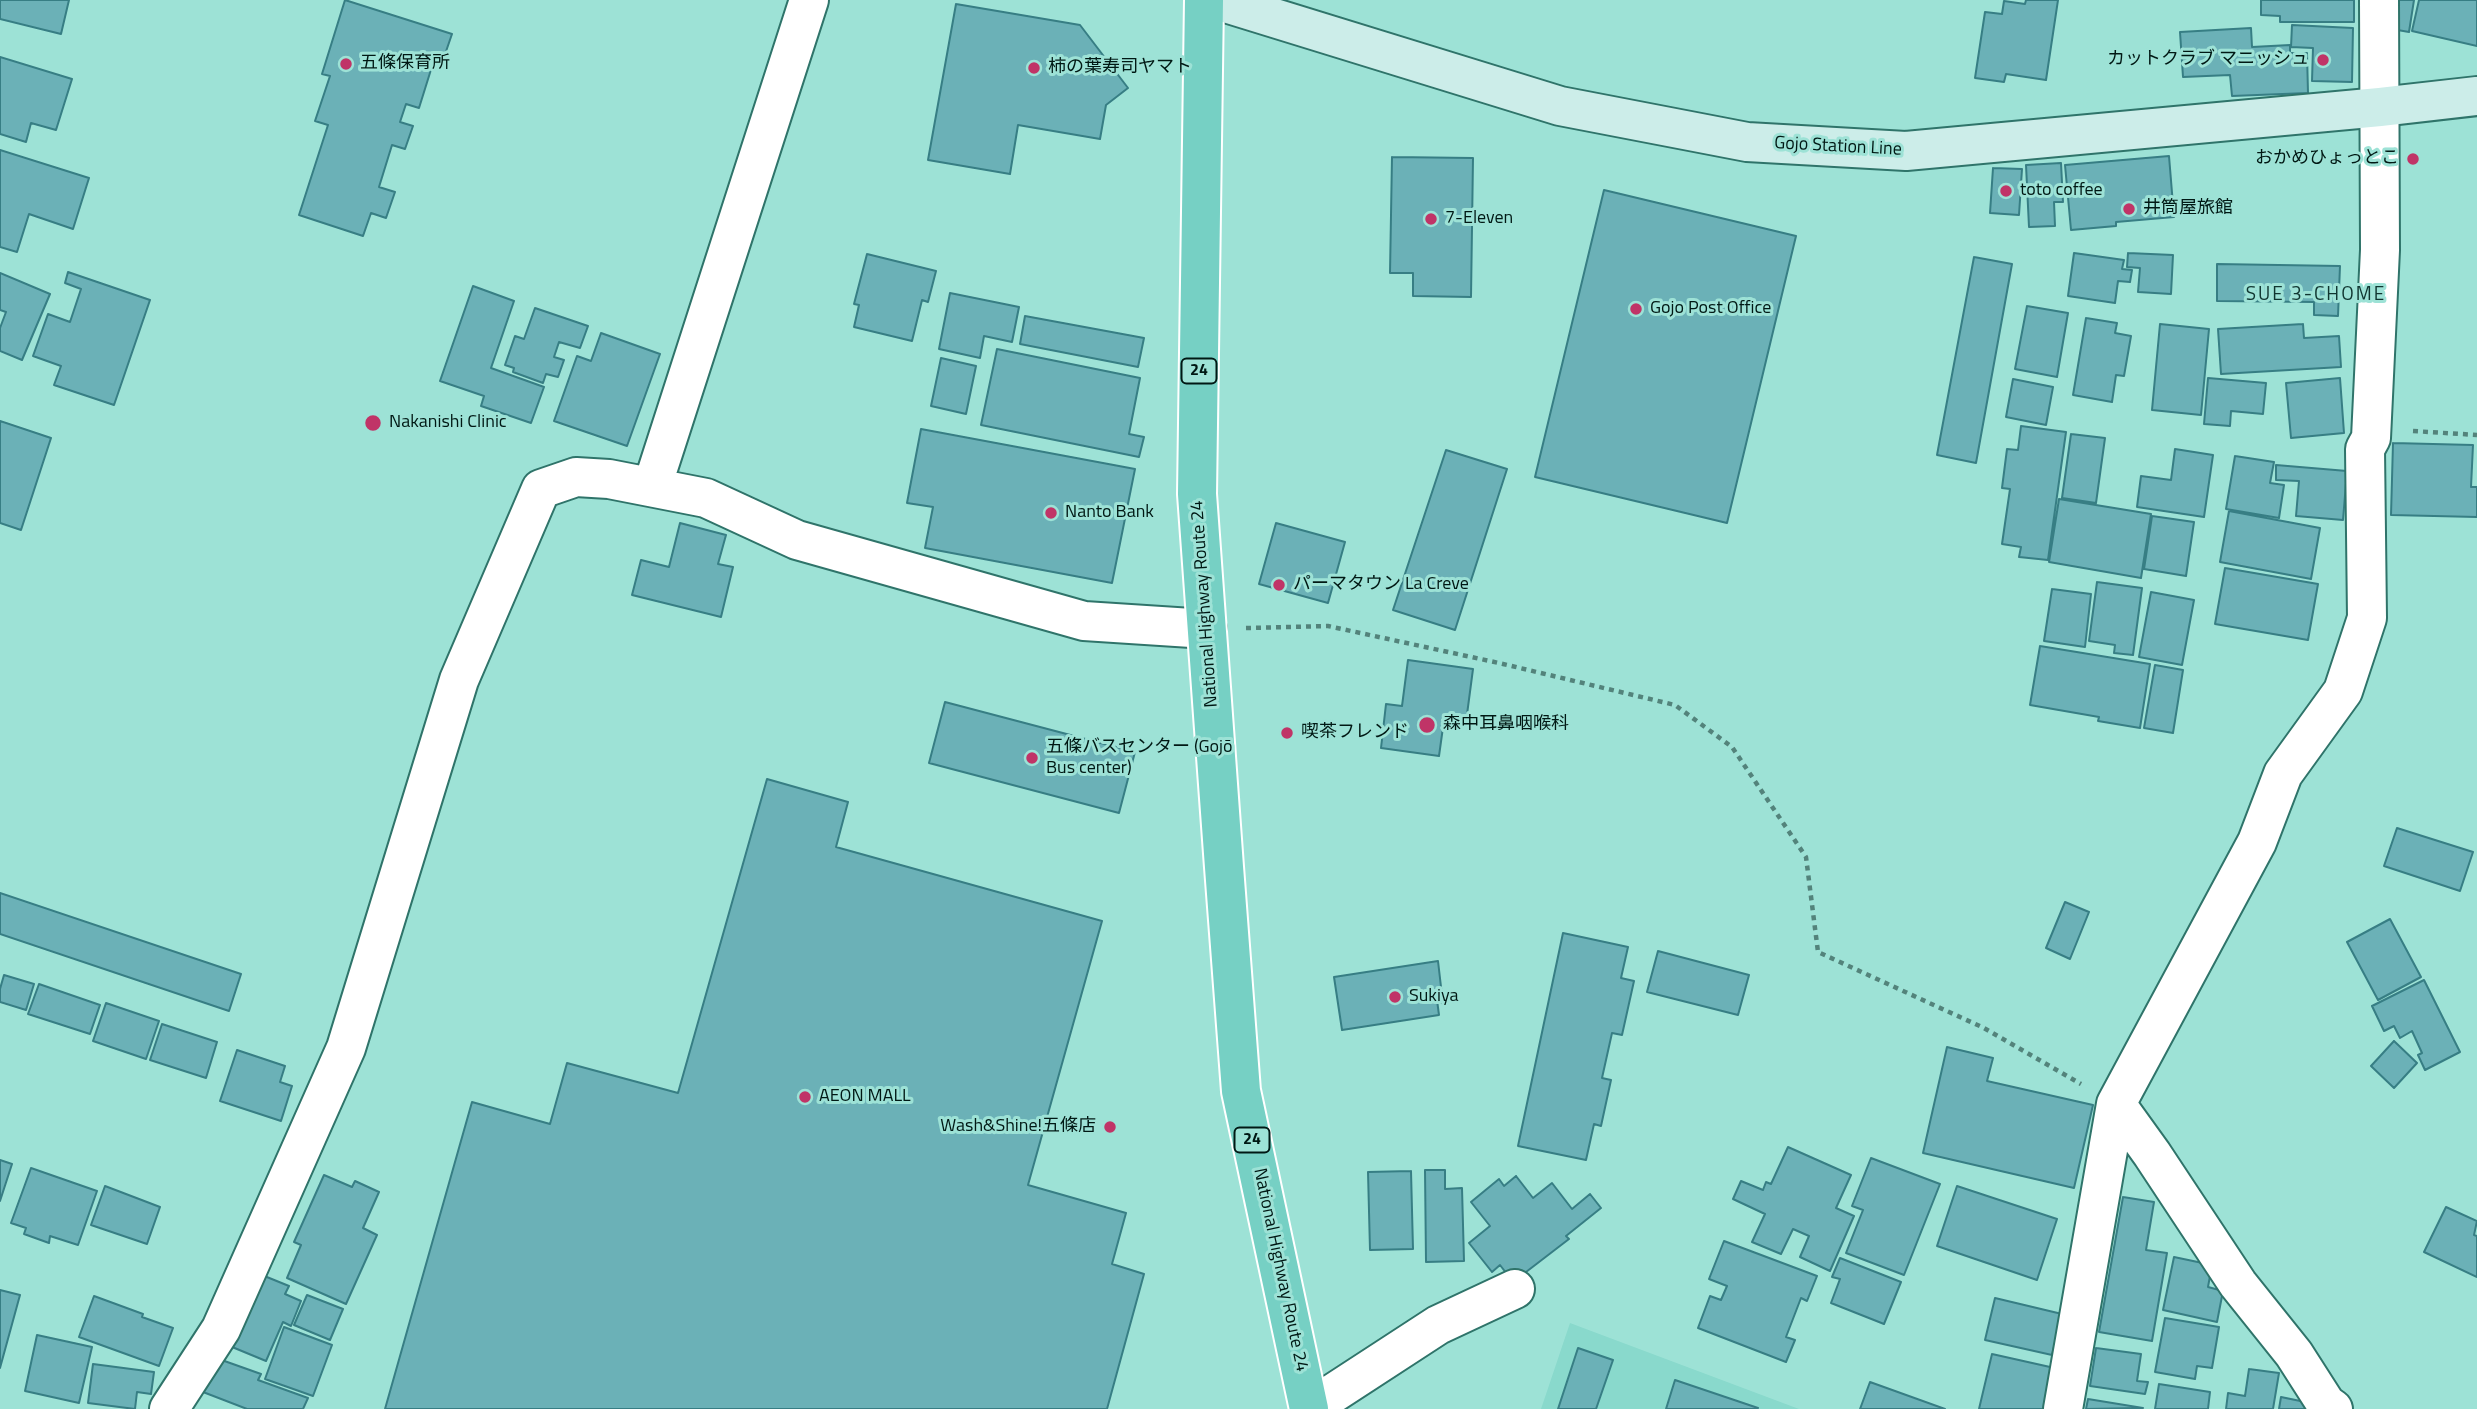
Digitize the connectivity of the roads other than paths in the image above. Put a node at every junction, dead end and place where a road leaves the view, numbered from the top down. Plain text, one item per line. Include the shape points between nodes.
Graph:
1 (809, 0) edge
2 (1204, 0) edge
3 (1216, 0) edge
4 (2379, 0) edge
5 (2477, 96) edge
6 (2380, 107) junction
7 (652, 487) junction
8 (1207, 629) junction
9 (2116, 1104) junction
10 (1514, 1289) dead end
11 (169, 1409) edge
12 (1309, 1409) edge
13 (2063, 1409) edge
14 (2333, 1409) edge

1 - 7 street
2 - 8 highway, National Highway Route 24 / 24 via 1197,494
3 - 6 main road, Gojo Station Line via 1560,106 1747,142 1906,151
4 - 6 street
5 - 6 main road, Gojo Station Line
6 - 9 street via 2380,250 2371,438 2365,449 2367,618 2343,691 2283,774 2257,842
7 - 8 street via 706,498 797,540 1084,621
7 - 11 street via 576,477 541,489 458,680 346,1048 221,1329
8 - 12 highway, National Highway Route 24 / 24 via 1241,1091
9 - 13 street
9 - 14 street via 2238,1284
10 - 12 street via 1438,1325

